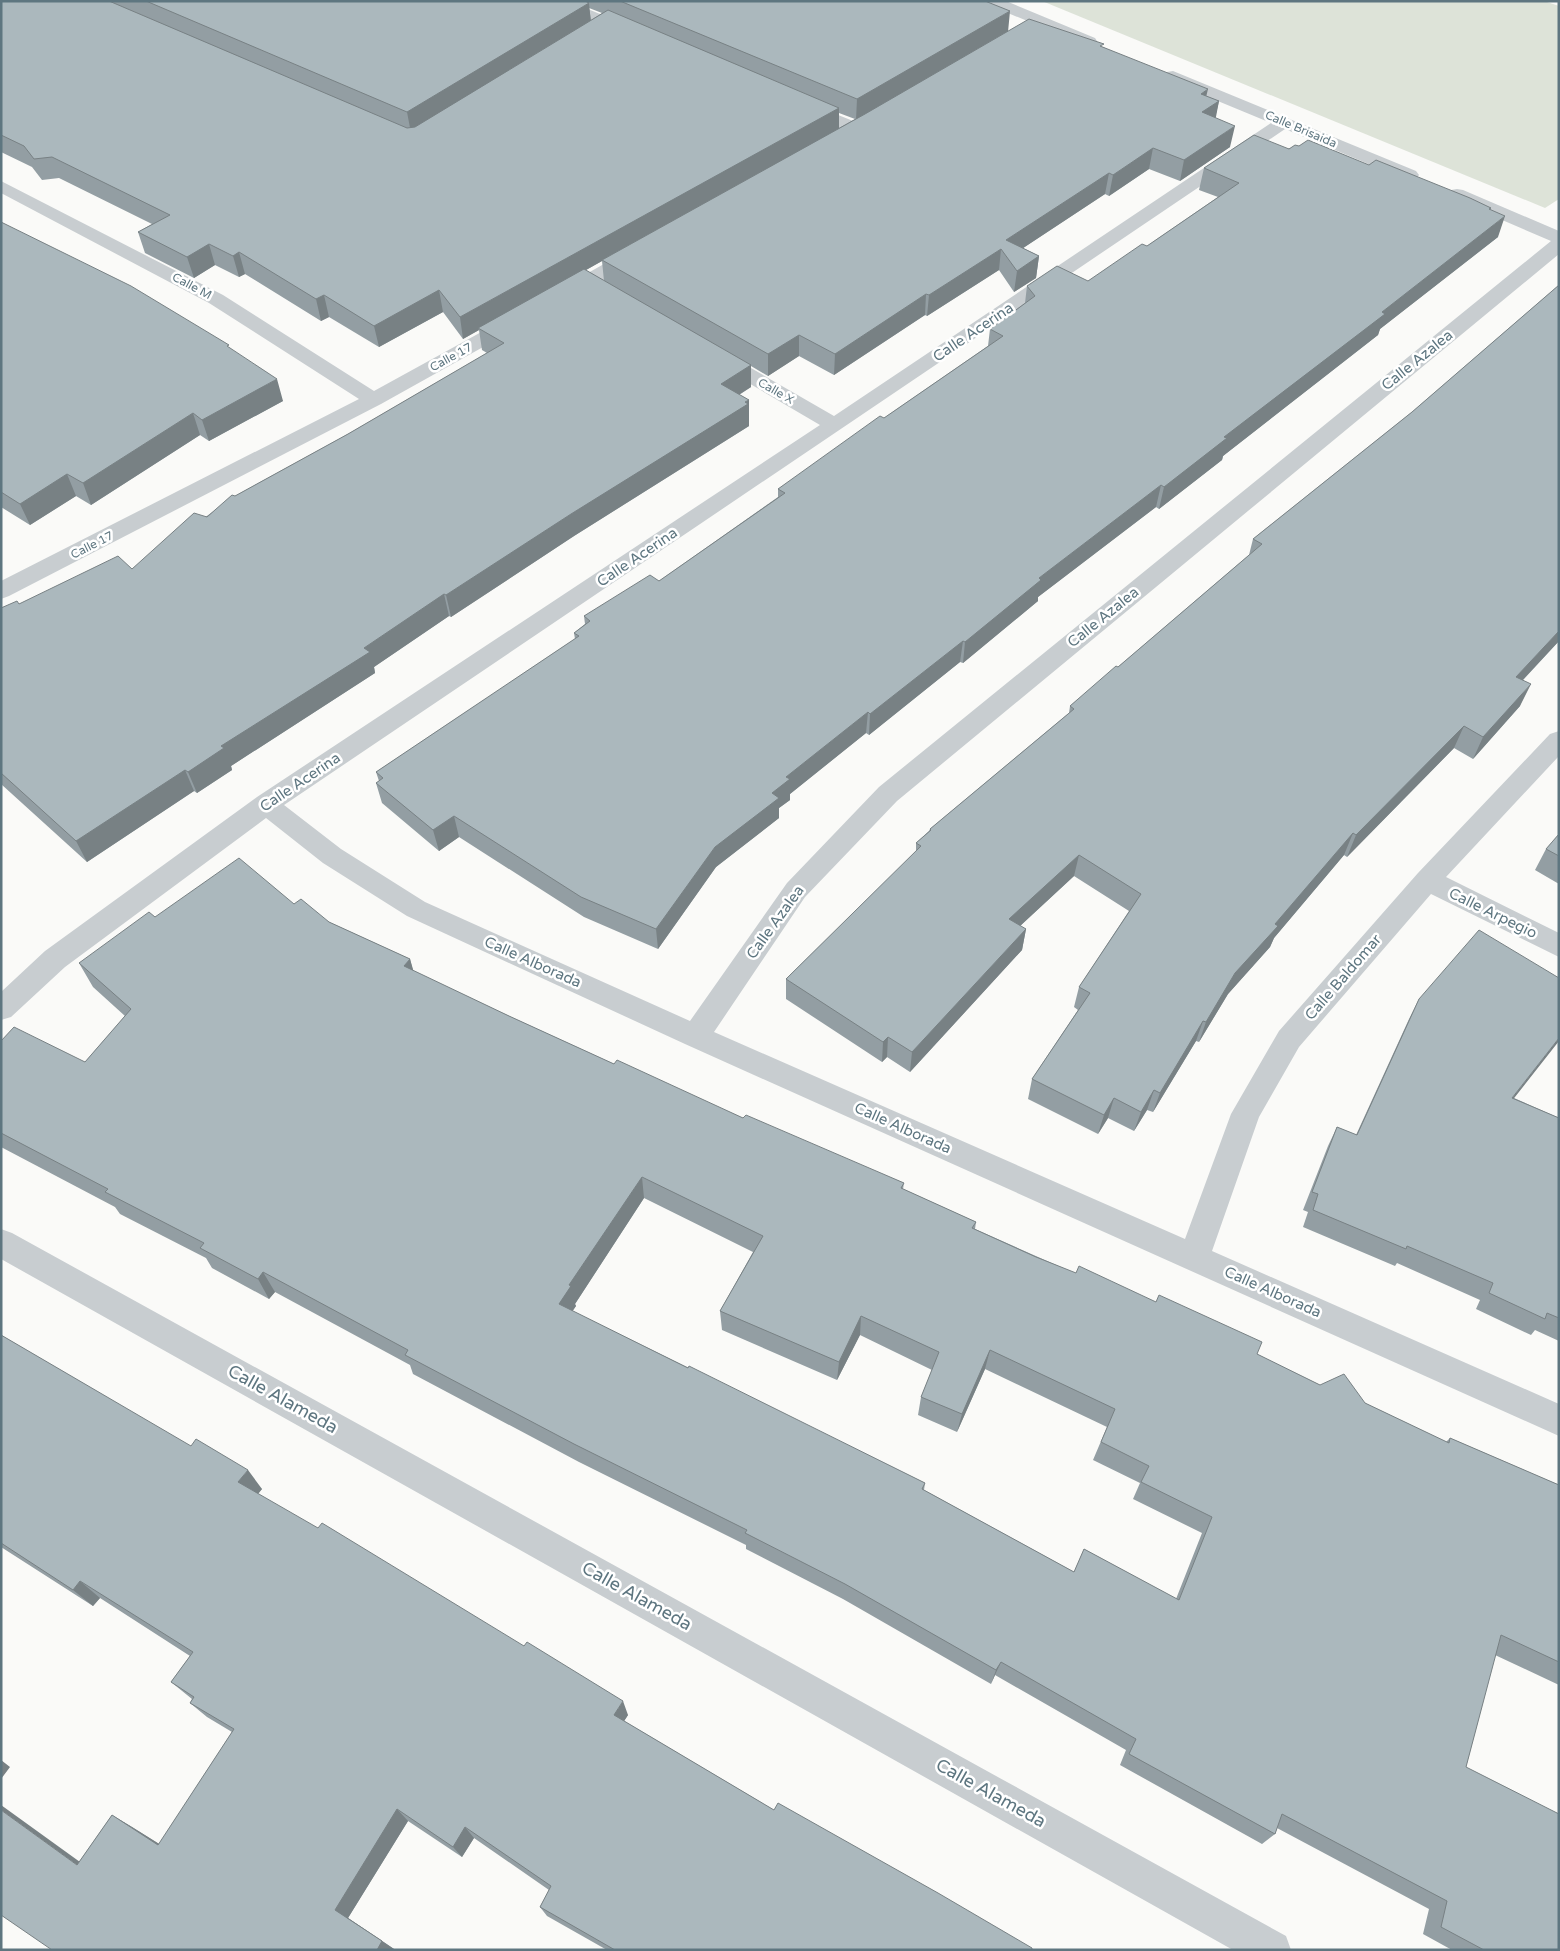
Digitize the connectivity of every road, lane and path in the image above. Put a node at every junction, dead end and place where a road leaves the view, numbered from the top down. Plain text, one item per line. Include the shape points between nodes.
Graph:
1 (553, 1) edge
2 (992, 1) edge
3 (608, 22) junction
4 (591, 33) edge
5 (644, 38) edge
6 (1104, 48) edge
7 (1158, 70) edge
8 (795, 103) edge
9 (1284, 122) junction
10 (857, 129) edge
11 (1422, 180) edge
12 (1, 186) edge
13 (1440, 187) edge
14 (1559, 238) edge
15 (1559, 244) edge
16 (646, 248) edge
17 (544, 305) edge
18 (527, 315) edge
19 (698, 346) edge
20 (374, 400) junction
21 (835, 425) junction
22 (4, 587) edge
23 (1559, 740) edge
24 (266, 804) junction
25 (1427, 880) junction
26 (1559, 946) edge
27 (1, 1009) edge
28 (695, 1036) junction
29 (1, 1242) edge
30 (1194, 1257) junction
31 (1559, 1420) edge
32 (1272, 1950) edge

1 - 3 street
2 - 6 street via 1033,27
3 - 4 street
3 - 5 street
7 - 9 street, Calle Brisaida
8 - 10 street
9 - 11 street, Calle Brisaida
9 - 21 street, Calle Acerina
12 - 20 street, Calle M via 216,299
13 - 14 street
15 - 28 street, Calle Azalea via 888,794 796,890
16 - 17 street via 596,286
18 - 20 street, Calle 17
19 - 21 street, Calle X
20 - 22 street, Calle 17
21 - 24 street, Calle Acerina
23 - 25 street, Calle Baldomar
24 - 27 street, Calle Acerina via 55,959
24 - 28 street, Calle Alborada via 332,856 416,909
25 - 26 street, Calle Arpegio
25 - 30 street, Calle Baldomar via 1289,1039 1246,1114
28 - 30 street, Calle Alborada
29 - 32 street, Calle Alameda
30 - 31 street, Calle Alborada

